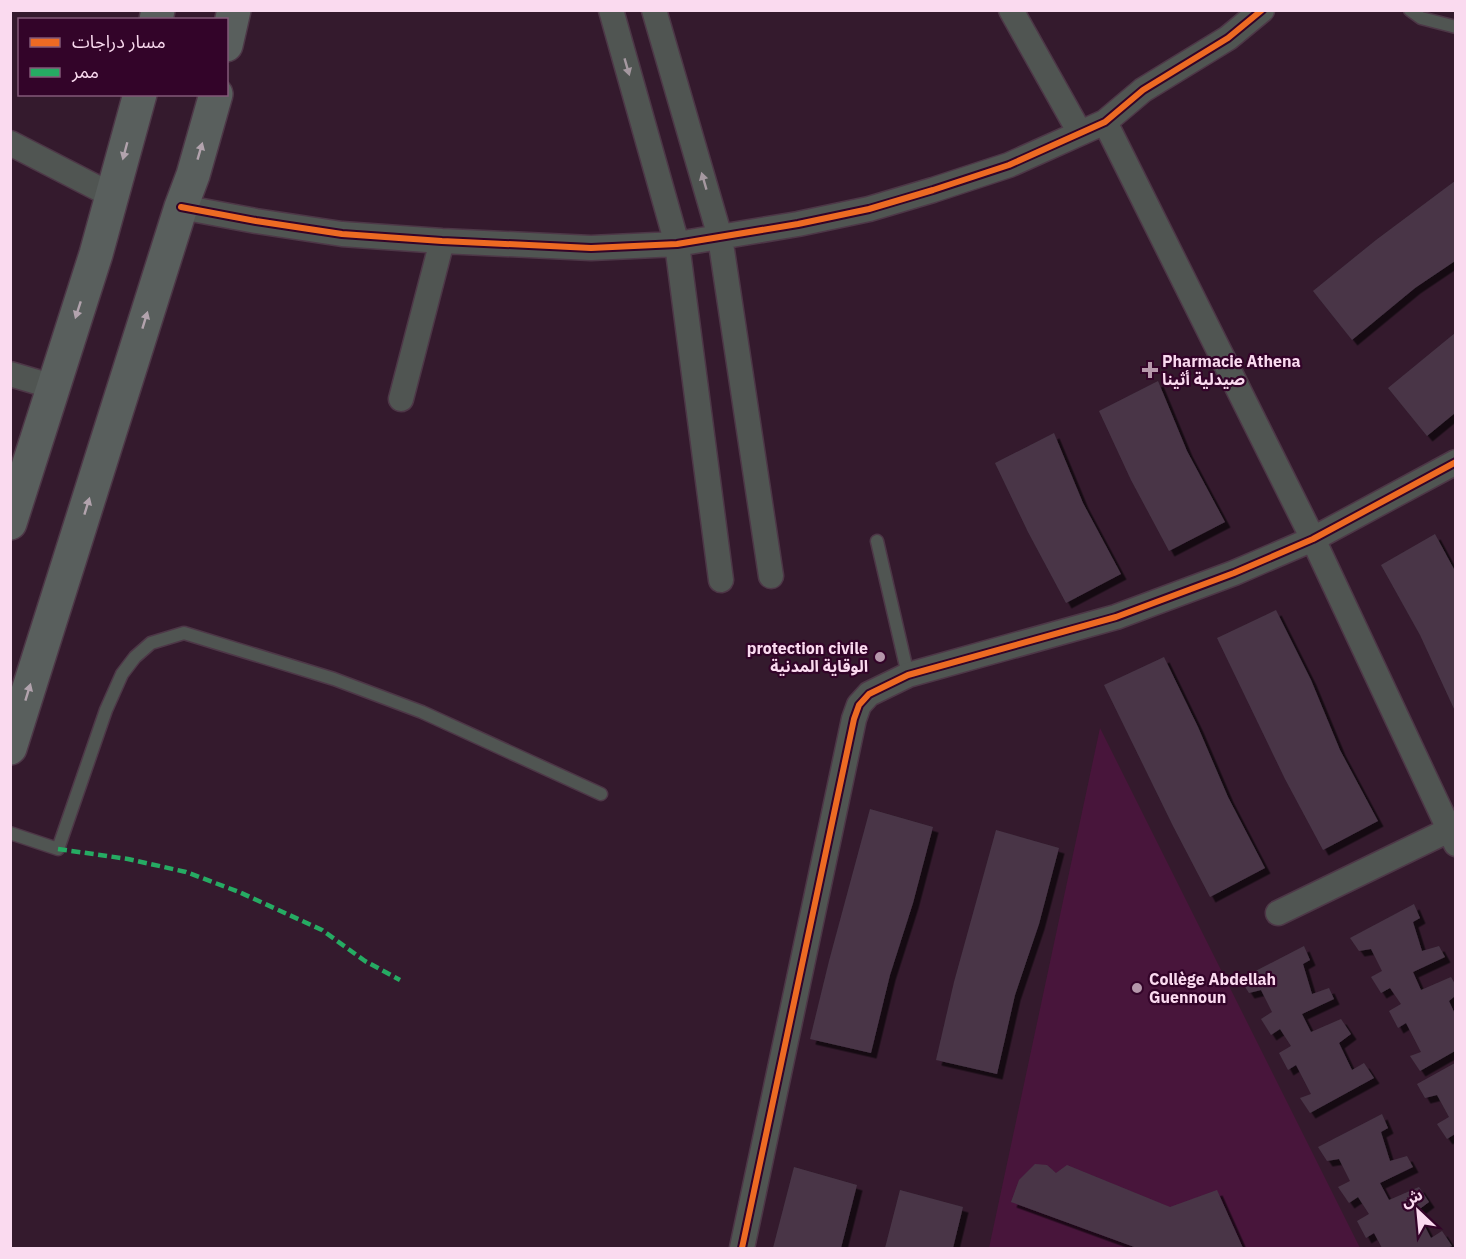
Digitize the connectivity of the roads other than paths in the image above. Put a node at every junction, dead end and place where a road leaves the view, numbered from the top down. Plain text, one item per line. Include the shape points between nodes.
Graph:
1 (234, 10) edge
2 (611, 10) edge
3 (654, 10) edge
4 (1011, 10) edge
5 (1262, 10) edge
6 (1410, 10) edge
7 (1455, 27) edge
8 (228, 36) edge
9 (139, 96) edge
10 (215, 96) edge
11 (1105, 123) junction
12 (1080, 134) junction
13 (10, 142) edge
14 (113, 196) junction
15 (181, 207) junction
16 (720, 237) junction
17 (442, 241) junction
18 (677, 244) junction
19 (10, 375) edge
20 (54, 387) junction
21 (401, 399) dead end
22 (1455, 462) edge
23 (10, 523) edge
24 (1313, 539) junction
25 (877, 541) dead end
26 (771, 576) dead end
27 (721, 580) dead end
28 (908, 675) junction
29 (10, 748) edge
30 (601, 794) dead end
31 (10, 832) edge
32 (1452, 837) edge
33 (1278, 913) dead end
34 (742, 1248) edge

1 - 8 main road
2 -> 18 street
16 -> 3 street
4 - 12 street
5 - 11 street via 1228,38 1143,90
6 - 7 lane via 1421,18
9 -> 14 main road
15 -> 10 main road
11 - 12 street
11 - 24 street
12 - 16 street via 1009,165 901,200
13 - 14 street
14 -> 20 main road
15 - 17 street via 342,234
29 -> 15 main road
16 - 18 street
16 - 26 street
17 - 18 street via 591,248
17 - 21 street
18 - 27 street
19 - 20 street
20 - 23 main road
22 - 24 street
24 - 28 street via 1116,617
24 - 32 street
25 - 28 lane
28 - 34 street via 869,694 854,719
30 - 31 lane via 422,712 334,679 184,633 151,643 122,674 58,849
32 - 33 street

